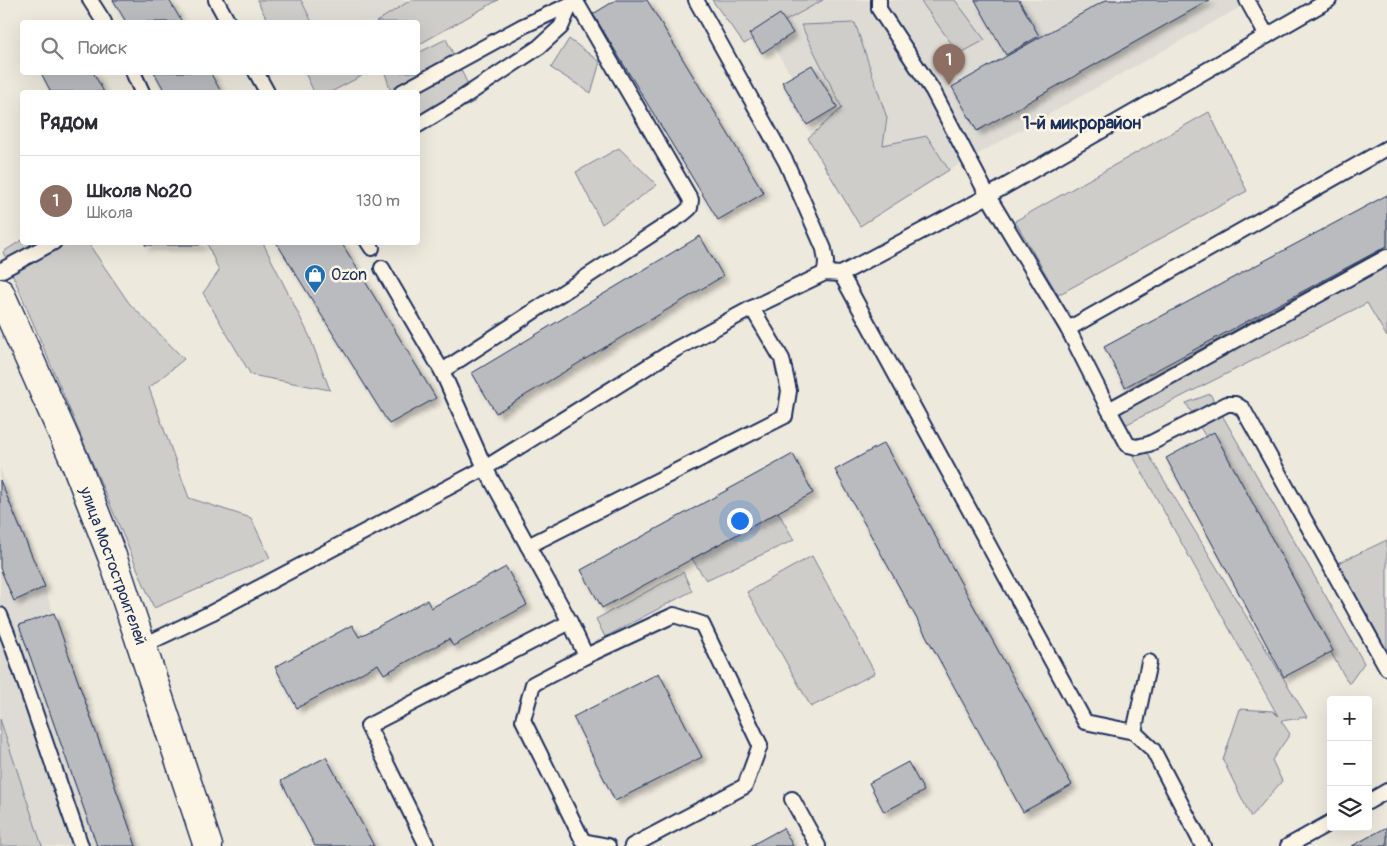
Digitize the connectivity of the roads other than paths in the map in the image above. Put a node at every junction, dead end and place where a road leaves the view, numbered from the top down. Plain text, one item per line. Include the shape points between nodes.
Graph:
1 (90, 0) edge
2 (216, 0) edge
3 (696, 0) edge
4 (879, 0) edge
5 (1247, 0) edge
6 (1329, 0) edge
7 (574, 1) edge
8 (103, 20) edge
9 (227, 20) edge
10 (1267, 36) junction
11 (134, 75) edge
12 (258, 75) edge
13 (141, 90) edge
14 (266, 90) edge
15 (406, 90) edge
16 (420, 124) edge
17 (1387, 148) edge
18 (988, 196) junction
19 (48, 245) edge
20 (1387, 257) edge
21 (382, 268) dead end
22 (0, 271) edge
23 (825, 273) junction
24 (841, 274) junction
25 (0, 293) edge
26 (752, 308) junction
27 (1068, 329) junction
28 (442, 371) junction
29 (1109, 410) junction
30 (485, 468) junction
31 (528, 546) junction
32 (0, 615) edge
33 (570, 622) junction
34 (142, 646) junction
35 (586, 656) junction
36 (1150, 662) dead end
37 (1387, 668) edge
38 (1134, 732) junction
39 (1387, 792) edge
40 (792, 799) dead end
41 (1372, 800) edge
42 (1327, 824) edge
43 (81, 846) edge
44 (208, 846) edge
45 (427, 846) edge
46 (608, 846) edge
47 (632, 846) edge
48 (818, 846) edge
49 (1203, 846) edge
50 (1288, 846) edge

1 - 8 lane
2 - 9 lane
3 - 23 lane via 786,162 824,249
4 - 18 lane via 879,9 934,91
5 - 10 lane
6 - 10 lane
7 - 15 lane
7 - 16 lane via 561,27 539,47
7 - 28 lane via 690,200 690,208
10 - 18 lane
11 - 13 lane
12 - 14 lane
17 - 27 lane
18 - 24 lane
18 - 27 lane
19 - 22 lane
20 - 29 lane
21 - 28 lane
23 - 24 lane
23 - 26 lane
24 - 38 lane via 1085,722
25 - 34 main road, улица Мостостроителей via 74,459 112,556
26 - 30 lane via 676,349
26 - 31 lane via 782,360 790,391 785,416
27 - 29 lane
28 - 30 lane
29 - 37 lane via 1128,445 1137,447 1227,404 1235,404 1242,409
30 - 31 lane
30 - 34 lane
31 - 33 lane
32 - 43 lane
33 - 35 lane
33 - 45 lane via 368,726
34 - 44 main road, улица Мостостроителей
35 - 46 lane via 533,684 523,720 583,841
35 - 47 lane via 674,615 702,624 760,745 745,786
36 - 38 lane
38 - 49 lane via 1152,750
39 - 41 lane
40 - 48 lane
42 - 50 lane

